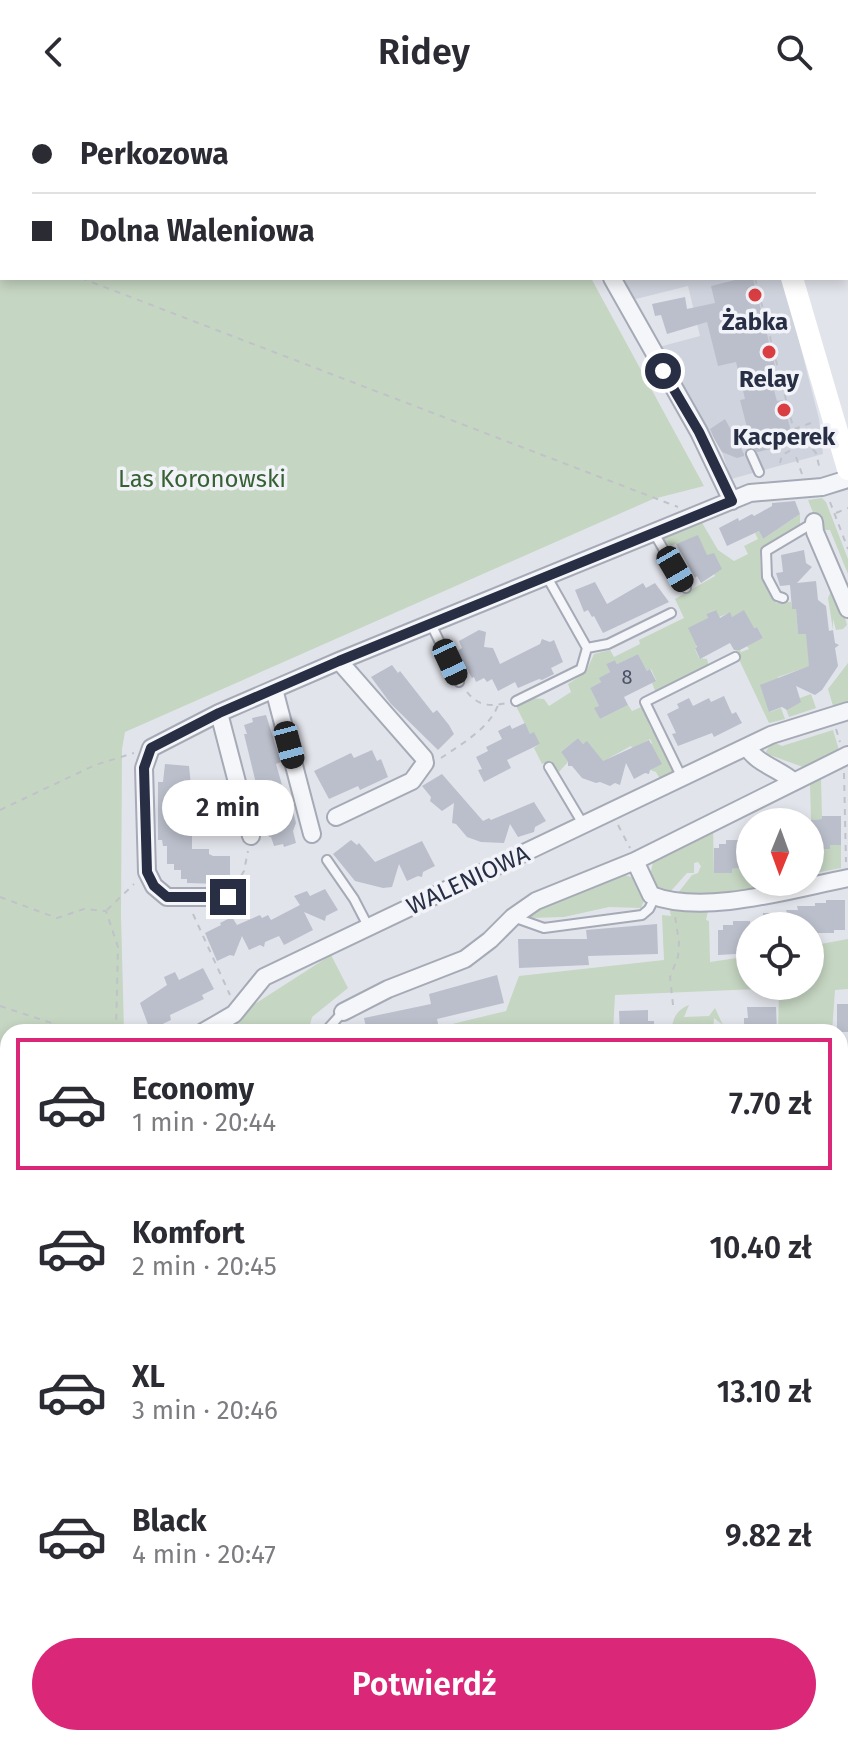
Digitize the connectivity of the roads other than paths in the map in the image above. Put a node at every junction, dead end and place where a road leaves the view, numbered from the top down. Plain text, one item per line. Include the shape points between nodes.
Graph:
1 (613, 280) edge
2 (793, 280) edge
3 (751, 454) dead end
4 (848, 469) edge
5 (759, 472) dead end
6 (848, 479) edge
7 (732, 501) junction
8 (814, 527) joint
9 (654, 532) junction
10 (547, 577) junction
11 (686, 588) dead end
12 (783, 598) dead end
13 (848, 609) edge
14 (671, 613) dead end
15 (431, 624) junction
16 (587, 648) junction
17 (735, 657) dead end
18 (339, 661) junction
19 (459, 682) road end
20 (274, 689) junction
21 (516, 701) road end
22 (219, 713) junction
23 (840, 713) edge
24 (747, 747) junction
25 (845, 756) edge
26 (549, 767) dead end
27 (682, 778) junction
28 (793, 781) junction
29 (336, 817) dead end
30 (584, 825) junction
31 (312, 834) dead end
32 (251, 836) road end
33 (327, 860) dead end
34 (635, 861) junction
35 (848, 878) edge
36 (228, 897) road end
37 (663, 899) junction
38 (513, 917) junction
39 (369, 927) junction
40 (343, 1012) joint
41 (215, 1024) edge
42 (332, 1024) edge

1 - 7 street
2 - 4 main road
3 - 5 lane
6 - 7 street via 822,487 759,491
7 - 9 street
8 - 12 lane via 766,551 767,577
8 - 13 street
9 - 10 street
9 - 11 lane
10 - 15 street
10 - 16 lane
14 - 16 lane via 608,644
15 - 18 street
15 - 19 lane
16 - 21 lane via 581,669
17 - 27 lane via 645,702
18 - 20 street
18 - 29 street via 424,758 412,781
20 - 22 street
20 - 31 street
22 - 32 street
22 - 36 street via 151,748 144,768 147,872 167,897
23 - 24 street, WALENIOWA
24 - 27 street, WALENIOWA
24 - 28 street
25 - 28 street, WALENIOWA
26 - 30 lane
27 - 30 street, WALENIOWA
28 - 34 street, WALENIOWA
30 - 39 street, WALENIOWA
33 - 39 lane
34 - 37 street via 651,895
34 - 38 street, WALENIOWA via 536,901
35 - 37 street via 728,902
37 - 38 lane via 642,915 544,928
38 - 40 street, WALENIOWA via 465,959
39 - 41 street, WALENIOWA via 264,977 237,1009
40 - 42 lane, WALENIOWA

